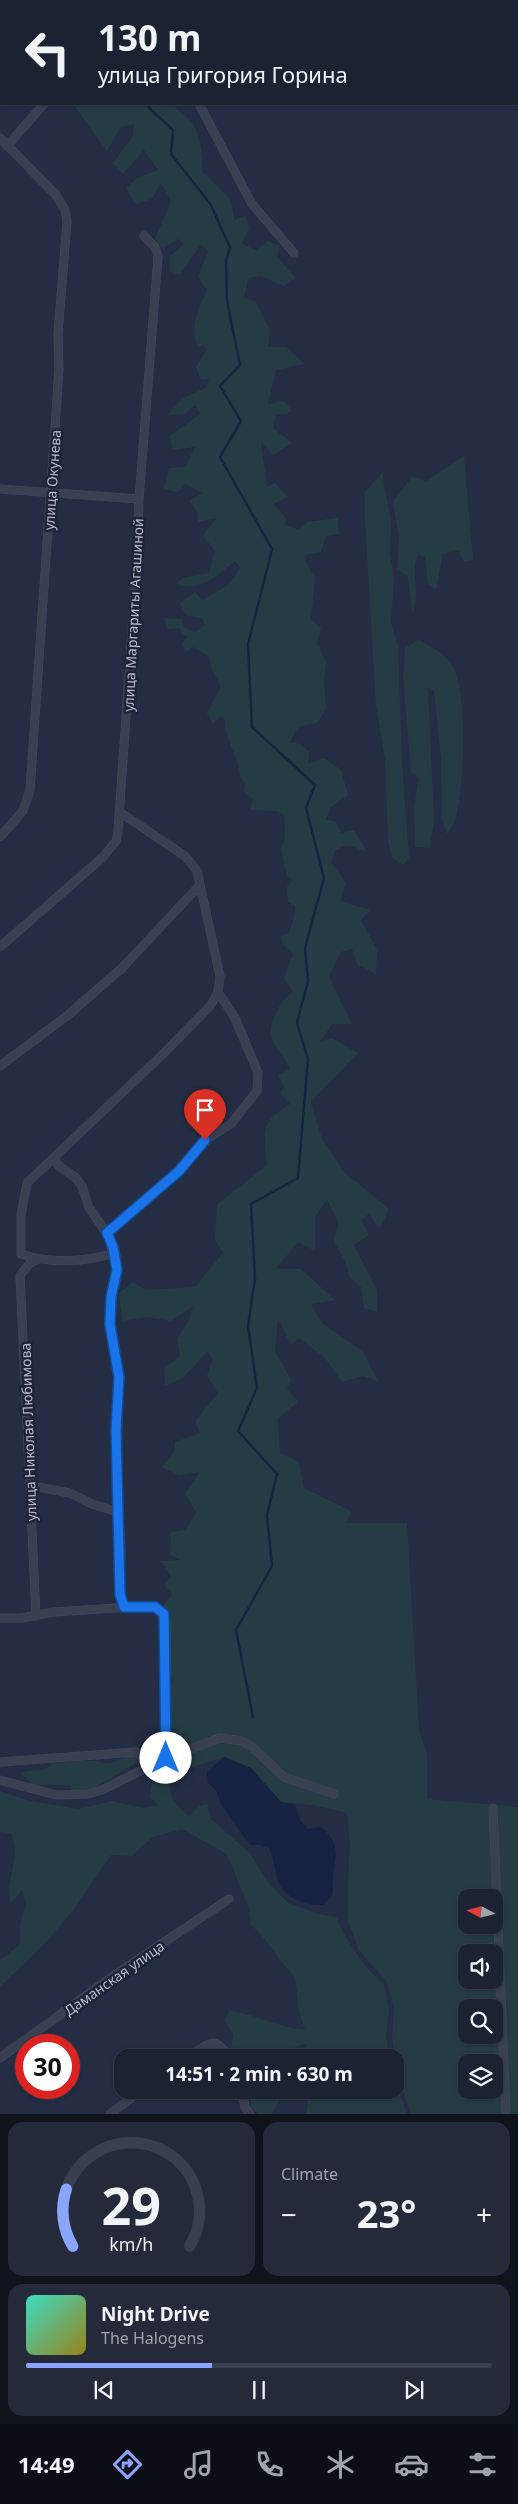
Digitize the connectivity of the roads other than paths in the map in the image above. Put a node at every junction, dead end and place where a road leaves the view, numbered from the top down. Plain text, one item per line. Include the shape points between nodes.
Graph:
1 (43, 105) edge
2 (200, 105) edge
3 (2, 141) edge
4 (144, 236) dead end
5 (294, 253) dead end
6 (0, 489) edge
7 (51, 492) junction
8 (139, 499) junction
9 (121, 813) junction
10 (0, 837) edge
11 (199, 886) junction
12 (0, 947) edge
13 (218, 992) junction
14 (0, 1066) edge
15 (54, 1158) junction
16 (107, 1233) junction
17 (114, 1253) junction
18 (40, 1258) junction
19 (32, 1486) junction
20 (118, 1512) junction
21 (124, 1607) junction
22 (36, 1616) junction
23 (0, 1618) edge
24 (166, 1758) junction
25 (0, 1762) edge
26 (146, 1768) junction
27 (0, 1780) edge
28 (334, 1794) dead end
29 (493, 1808) dead end
30 (229, 1899) dead end
31 (201, 2049) edge
32 (223, 2049) edge
33 (0, 2058) edge
34 (130, 2099) edge
35 (244, 2099) edge
36 (110, 2114) edge
37 (250, 2114) edge
38 (506, 2114) edge

1 - 3 street
2 - 5 street via 252,204
3 - 7 street, улица Окунева via 56,194 66,210
4 - 8 street, улица Маргариты Агашиной via 155,247 158,257
6 - 7 street
7 - 8 street
7 - 10 street, улица Окунева via 30,790 23,811
8 - 9 street, улица Маргариты Агашиной
9 - 11 street via 185,856 197,870
9 - 12 street, улица Маргариты Агашиной via 116,841 103,857
11 - 13 street via 220,976
11 - 14 street via 122,968 67,1016
13 - 15 street via 210,1005 163,1054
13 - 16 street via 235,1018 258,1073 257,1092 231,1124 205,1140 179,1171
15 - 16 street via 61,1168 79,1181 89,1208
15 - 18 street via 26,1183 21,1215 20,1254
16 - 17 street
17 - 18 street via 82,1260
17 - 20 street via 117,1270 111,1297 110,1325 119,1377 116,1430
18 - 19 street, улица Николая Любимова via 29,1264 20,1276
19 - 20 street via 70,1494
19 - 22 street, улица Николая Любимова
20 - 21 street via 120,1594
21 - 22 street
21 - 24 street via 155,1607 164,1614
22 - 23 street
24 - 26 street
24 - 28 street via 209,1740 232,1738 252,1747 284,1777
25 - 26 street via 136,1752
26 - 27 street via 102,1790 66,1796
29 - 38 street
30 - 33 street, Даманская улица via 116,1974
31 - 32 street via 216,2042
34 - 36 street
35 - 37 street

